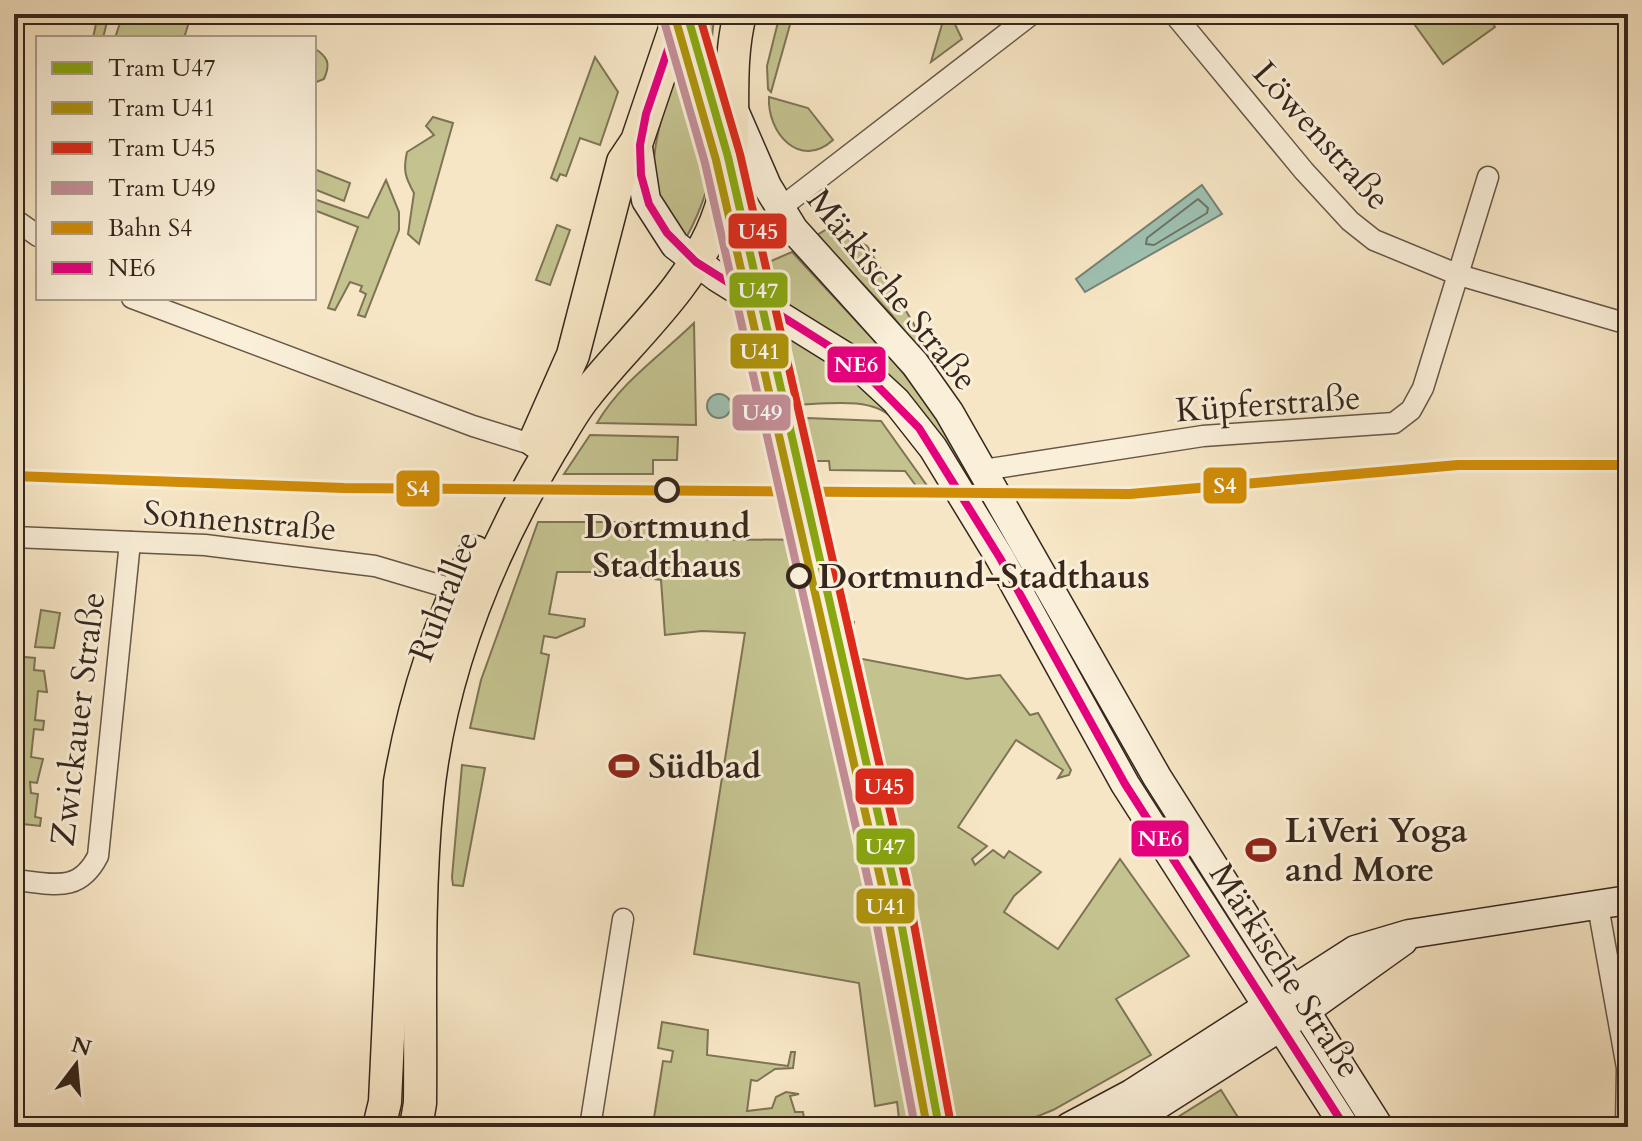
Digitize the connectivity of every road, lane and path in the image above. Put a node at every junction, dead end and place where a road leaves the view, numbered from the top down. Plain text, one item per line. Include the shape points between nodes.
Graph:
1 (680, 14) edge
2 (740, 14) edge
3 (1032, 14) edge
4 (1174, 14) edge
5 (733, 107) junction
6 (637, 141) junction
7 (1488, 177) dead end
8 (779, 209) junction
9 (14, 219) edge
10 (36, 235) edge
11 (696, 262) junction
12 (1459, 275) junction
13 (137, 300) edge
14 (1628, 324) edge
15 (534, 445) junction
16 (983, 470) junction
17 (14, 537) edge
18 (130, 542) junction
19 (456, 590) junction
20 (14, 880) edge
21 (1628, 900) edge
22 (1598, 906) junction
23 (623, 919) dead end
24 (1299, 1001) junction
25 (1274, 1017) junction
26 (379, 1127) edge
27 (416, 1127) edge
28 (590, 1127) edge
29 (1069, 1127) edge
30 (1123, 1127) edge
31 (1345, 1127) edge
32 (1379, 1127) edge
33 (1626, 1127) edge

1 - 6 main road, Ruhrallee
2 - 5 main road, Ruhrallee
3 - 8 street
4 - 12 street, Löwenstraße via 1350,221 1374,240
5 - 8 main road, Märkische Straße
5 - 11 main road, Ruhrallee via 734,154 724,198
6 - 11 main road, Märkische Straße via 646,200 664,231
6 - 15 main road, Ruhrallee via 623,162 573,355
7 - 12 street, Küpferstraße
8 - 16 main road, Märkische Straße via 915,364
9 - 10 street
11 - 25 main road, Märkische Straße via 843,354 919,428 995,548 1125,784
11 - 27 main road, Ruhrallee via 583,398 550,452 499,549 457,657 427,801
12 - 14 street, Löwenstraße
12 - 16 street, Küpferstraße via 1423,388 1411,410 1394,423 1203,436
13 - 15 street
15 - 19 main road, Ruhrallee
16 - 24 main road, Märkische Straße via 1157,777
17 - 18 street, Sonnenstraße
18 - 19 street, Sonnenstraße via 205,545 375,566
18 - 20 street, Zwickauer Straße via 98,856 88,875 69,885
19 - 26 main road, Ruhrallee via 424,675 400,782 385,1102
21 - 22 main road
22 - 24 main road via 1409,934 1355,950
22 - 33 street via 1627,1068
23 - 28 street
24 - 25 main road
24 - 32 main road, Märkische Straße
25 - 29 main road
25 - 30 main road
25 - 31 main road, Märkische Straße

